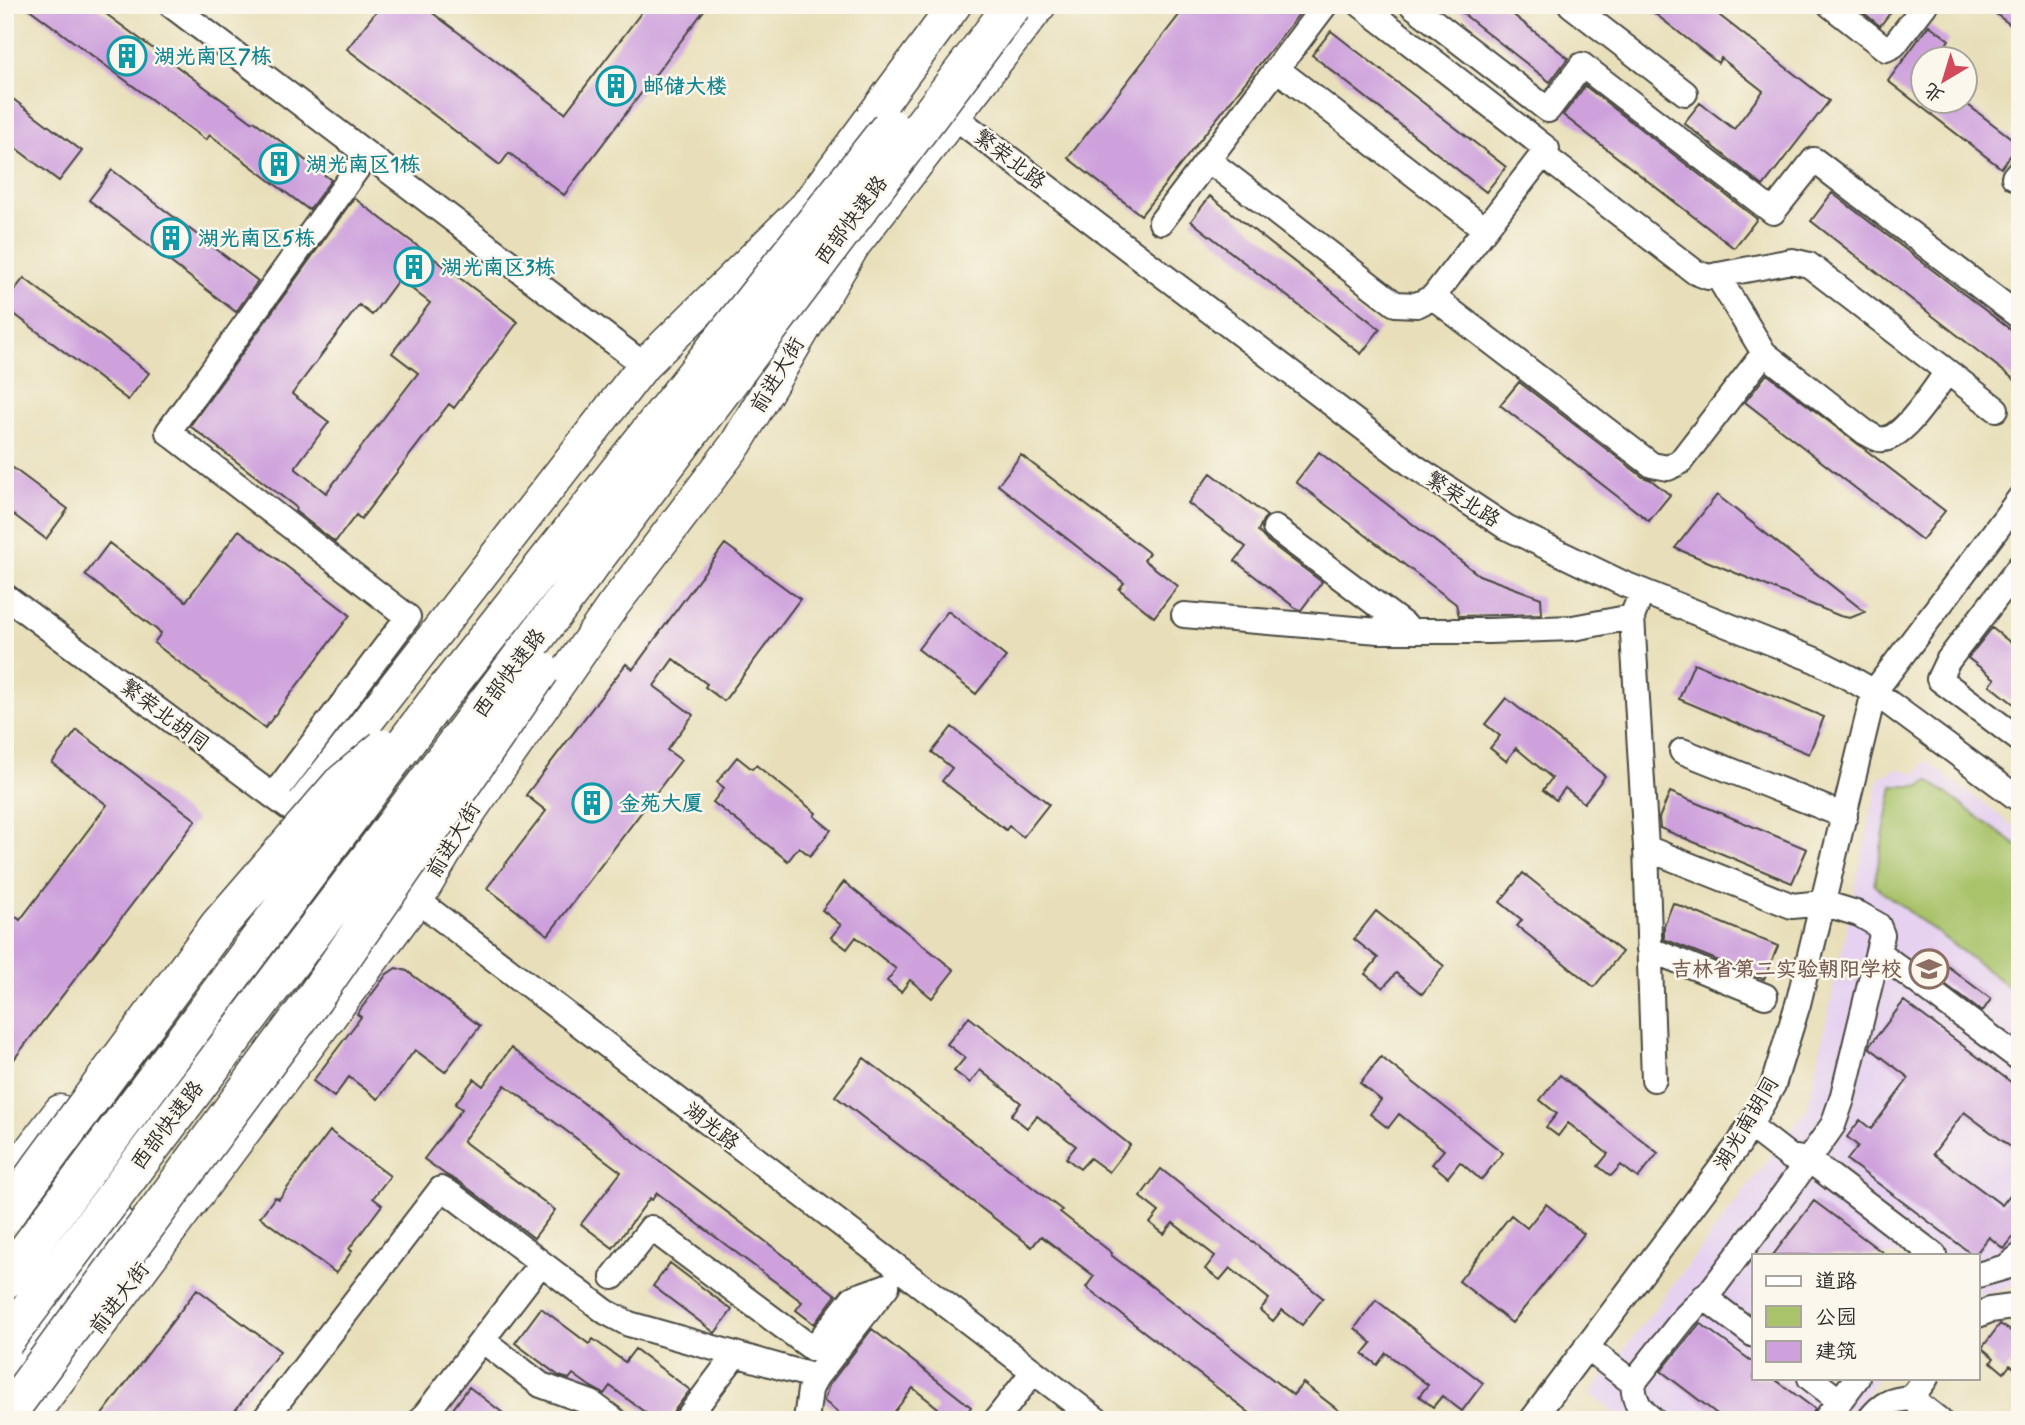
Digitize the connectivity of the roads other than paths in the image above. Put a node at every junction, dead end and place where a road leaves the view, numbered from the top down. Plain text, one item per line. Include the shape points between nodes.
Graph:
1 (171, 5) edge
2 (955, 5) edge
3 (986, 5) edge
4 (1013, 5) edge
5 (1040, 5) edge
6 (1325, 5) edge
7 (1361, 5) edge
8 (1412, 5) edge
9 (1571, 5) edge
10 (1830, 5) edge
11 (1925, 5) edge
12 (1277, 69) junction
13 (1685, 93) dead end
14 (955, 117) junction
15 (366, 155) junction
16 (1543, 155) junction
17 (1208, 160) junction
18 (803, 209) junction
19 (1161, 222) dead end
20 (1485, 229) junction
21 (854, 245) junction
22 (1717, 275) junction
23 (1433, 297) junction
24 (2020, 317) edge
25 (1764, 354) junction
26 (749, 355) junction
27 (644, 365) junction
28 (1947, 372) junction
29 (1996, 409) dead end
30 (2020, 498) edge
31 (1275, 527) dead end
32 (2020, 566) edge
33 (1642, 592) junction
34 (5, 596) edge
35 (1184, 615) dead end
36 (1632, 617) junction
37 (1412, 631) junction
38 (1874, 692) junction
39 (433, 706) junction
40 (2020, 740) edge
41 (1682, 751) dead end
42 (2020, 800) edge
43 (284, 804) junction
44 (1845, 816) junction
45 (325, 834) junction
46 (1646, 848) junction
47 (375, 869) junction
48 (417, 900) junction
49 (1824, 903) junction
50 (1649, 949) junction
51 (1878, 952) junction
52 (1765, 996) dead end
53 (2020, 1059) edge
54 (1654, 1079) dead end
55 (1750, 1126) junction
56 (1809, 1160) junction
57 (5, 1183) edge
58 (5, 1214) edge
59 (1933, 1254) edge
60 (2020, 1256) edge
61 (5, 1259) edge
62 (541, 1263) junction
63 (1980, 1274) edge
64 (613, 1277) dead end
65 (893, 1278) junction
66 (5, 1280) edge
67 (1704, 1297) junction
68 (2020, 1306) edge
69 (1980, 1313) edge
70 (1752, 1333) edge
71 (482, 1340) junction
72 (5, 1341) edge
73 (1586, 1347) junction
74 (735, 1355) junction
75 (5, 1371) edge
76 (1033, 1372) junction
77 (816, 1377) junction
78 (1811, 1380) edge
79 (1856, 1380) edge
80 (1924, 1380) edge
81 (1633, 1383) junction
82 (1911, 1398) junction
83 (1833, 1410) edge
84 (5, 1417) edge
85 (29, 1420) edge
86 (264, 1420) edge
87 (421, 1420) edge
88 (614, 1420) edge
89 (686, 1420) edge
90 (806, 1420) edge
91 (996, 1420) edge
92 (1097, 1420) edge
93 (1532, 1420) edge
94 (1653, 1420) edge
95 (1869, 1420) edge
96 (1939, 1420) edge

1 - 15 street
2 - 18 main road
3 - 39 highway, 西部快速路, bridge
4 - 26 highway, 西部快速路, bridge
5 - 14 main road, 前进大街
6 - 12 street
7 - 16 street via 1547,149
8 - 24 street via 1548,110 1582,65 1773,212 1814,160
9 - 13 street
10 - 11 street via 1886,49 1894,46
12 - 17 street
12 - 20 street
14 - 21 main road, 前进大街
14 - 33 street, 繁荣北路 via 1415,467 1506,527
15 - 27 street
15 - 43 street via 168,432 408,618
16 - 20 street
16 - 22 street via 1696,272
17 - 19 street
17 - 23 street via 1395,304 1417,305
18 - 27 main road
18 - 45 main road via 663,399
20 - 23 street
21 - 47 main road, 前进大街 via 715,417
21 - 48 main road, 前进大街 via 736,444 596,629 471,810
22 - 25 street
22 - 28 street via 1792,261 1809,265
23 - 25 street via 1652,465 1668,468 1680,462
25 - 28 street via 1881,440 1904,428
26 - 72 highway, 西部快速路, bridge
26 - 84 highway, bridge via 637,531 315,997
27 - 43 main road
28 - 29 street
30 - 38 street
31 - 37 street
32 - 40 street via 1939,679
33 - 36 street
33 - 38 street, 繁荣北路 via 1815,660
34 - 43 street, 繁荣北胡同
35 - 37 street
36 - 37 street via 1573,628
36 - 46 street
38 - 42 street, 繁荣北路
38 - 44 street, 湖光南胡同
39 - 58 highway, bridge via 340,785 219,925
39 - 66 highway, 西部快速路, bridge
41 - 44 street
43 - 45 street, 繁荣北胡同
43 - 57 main road
44 - 49 street, 湖光南胡同
45 - 47 street, 湖光路
45 - 61 main road
46 - 49 street via 1793,906
46 - 50 street
47 - 48 street, 湖光路
47 - 75 main road, 前进大街
48 - 65 street, 湖光路
48 - 85 main road, 前进大街
49 - 51 street via 1878,925 1882,935
49 - 55 street, 湖光南胡同 via 1773,1085
50 - 52 street
50 - 54 street
51 - 53 street
51 - 56 street via 1842,1099 1833,1125
55 - 56 street via 1790,1157
55 - 73 street, 湖光南胡同
56 - 59 street
56 - 67 street
60 - 63 street via 2006,1267
62 - 71 street
62 - 74 street via 629,1324
62 - 86 street via 441,1189
64 - 65 street via 651,1227 813,1349 853,1298
65 - 76 street, 湖光路
65 - 77 street
67 - 70 street
67 - 81 street
68 - 69 street
71 - 87 street
71 - 88 street via 541,1385 591,1403
73 - 81 street
73 - 93 street, 湖光南胡同
74 - 77 street
74 - 89 street
76 - 91 street
76 - 92 street, 湖光路
77 - 90 street
78 - 83 street
79 - 83 street
80 - 82 street
81 - 94 street via 1634,1398
82 - 95 street via 1893,1399
82 - 96 street

